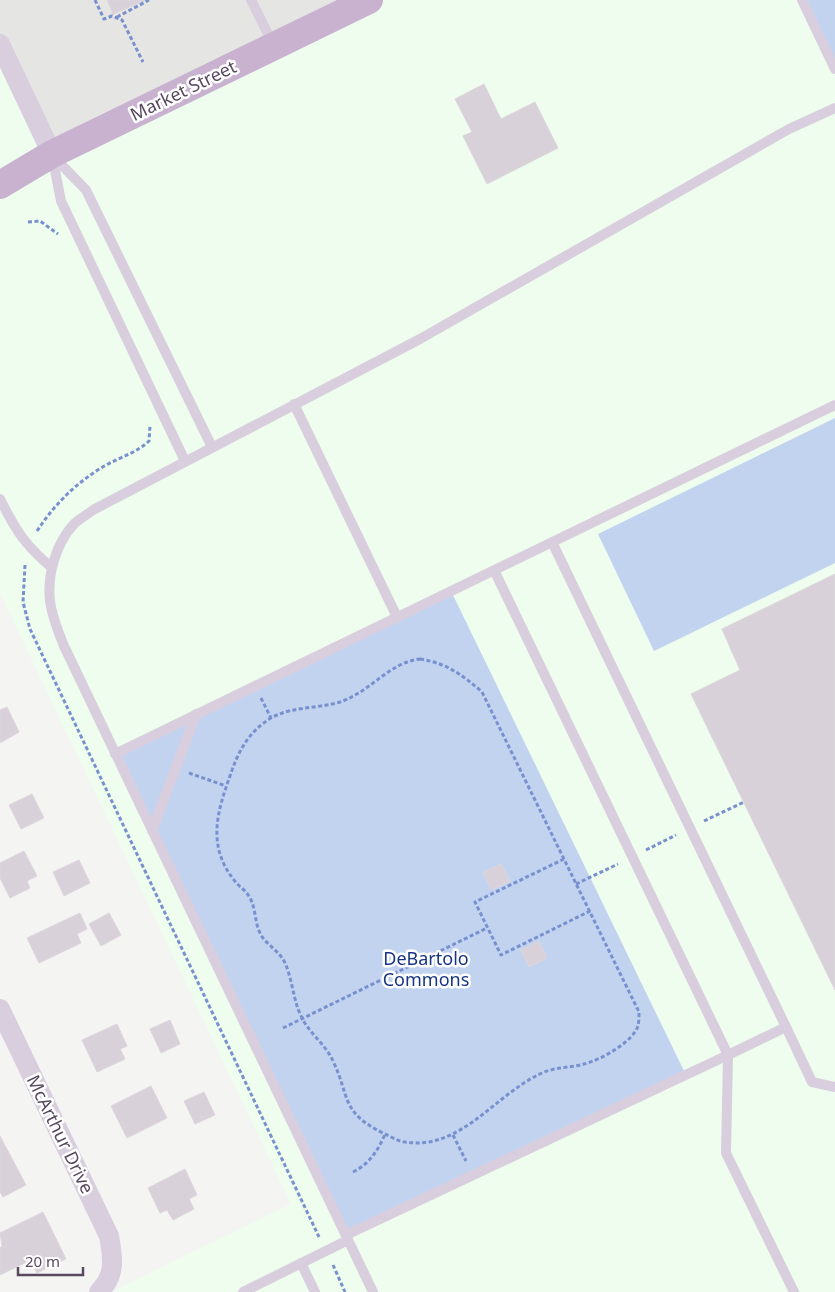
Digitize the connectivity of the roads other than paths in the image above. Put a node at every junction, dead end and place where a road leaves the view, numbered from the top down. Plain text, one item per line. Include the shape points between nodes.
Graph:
1 (251, 0) edge
2 (802, 0) edge
3 (359, 2) edge
4 (274, 46) junction
5 (1, 49) edge
6 (835, 68) edge
7 (835, 108) edge
8 (52, 154) junction
9 (0, 185) edge
10 (294, 404) junction
11 (835, 405) edge
12 (212, 447) junction
13 (185, 461) junction
14 (0, 499) edge
15 (552, 542) junction
16 (52, 568) junction
17 (494, 570) junction
18 (397, 617) junction
19 (196, 714) junction
20 (115, 754) junction
21 (152, 831) junction
22 (0, 1009) edge
23 (786, 1028) junction
24 (728, 1055) junction
25 (835, 1087) edge
26 (347, 1237) junction
27 (301, 1263) junction
28 (99, 1292) edge
29 (243, 1292) edge
30 (316, 1292) edge
31 (373, 1292) edge
32 (794, 1292) edge

1 - 4 lane
2 - 6 lane
3 - 4 main road, Market Street
4 - 8 main road, Market Street
5 - 8 street
7 - 10 lane via 789,129 504,293
8 - 9 main road, Market Street
8 - 12 lane via 86,190
8 - 13 lane via 61,201
10 - 12 lane
10 - 18 lane
11 - 15 lane
12 - 13 lane
13 - 16 lane via 93,510 74,524 60,543
14 - 16 lane via 29,548
15 - 17 lane
15 - 23 lane
16 - 20 lane via 50,600 54,622
17 - 18 lane
17 - 24 lane
18 - 19 lane
19 - 20 lane
19 - 21 lane
20 - 21 lane
21 - 26 lane
22 - 28 street, McArthur Drive via 110,1236 113,1263 109,1279
23 - 24 lane
23 - 25 lane via 812,1082
24 - 26 lane
24 - 32 lane via 726,1153
26 - 27 lane
26 - 31 lane
27 - 29 lane
27 - 30 lane

